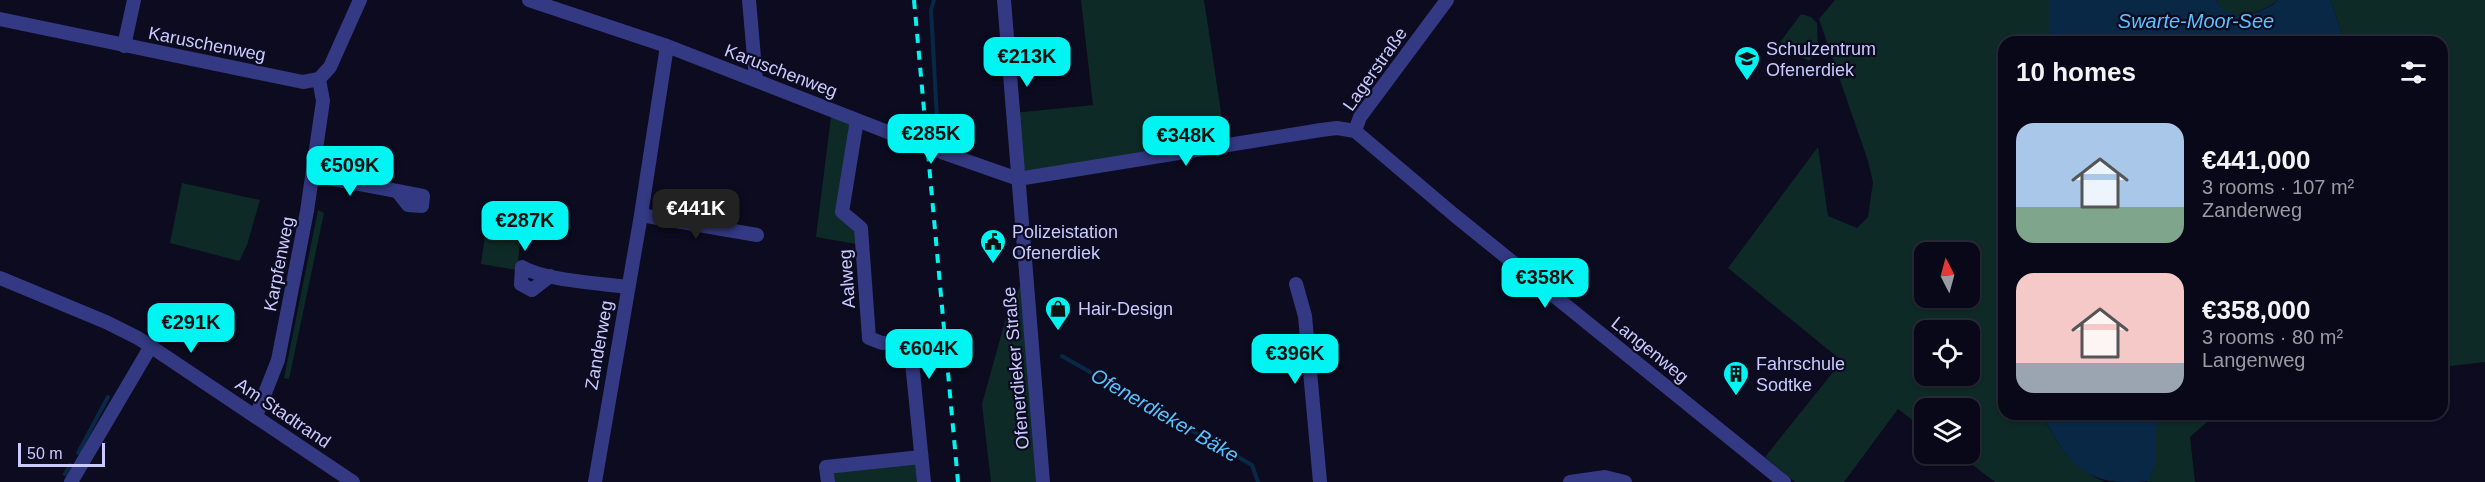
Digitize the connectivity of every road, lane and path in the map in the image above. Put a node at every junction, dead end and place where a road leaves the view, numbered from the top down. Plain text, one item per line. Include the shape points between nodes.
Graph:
1 (134, 0) edge
2 (360, 0) edge
3 (529, 0) edge
4 (749, 0) edge
5 (1004, 0) edge
6 (1447, 0) edge
7 (0, 19) edge
8 (124, 46) junction
9 (667, 46) junction
10 (319, 79) junction
11 (756, 80) junction
12 (857, 120) junction
13 (1354, 131) junction
14 (314, 175) junction
15 (1018, 179) junction
16 (398, 191) dead end
17 (641, 215) junction
18 (757, 235) dead end
19 (550, 276) dead end
20 (0, 278) edge
21 (1296, 284) dead end
22 (628, 287) junction
23 (151, 346) junction
24 (256, 416) junction
25 (921, 457) junction
26 (1779, 480) edge
27 (71, 482) edge
28 (353, 482) edge
29 (595, 482) edge
30 (828, 482) edge
31 (924, 482) edge
32 (1043, 482) edge
33 (1320, 482) edge
34 (1570, 482) edge
35 (1625, 482) edge

1 - 8 street
2 - 10 street via 330,68
3 - 9 street, Karuschenweg
4 - 11 street
5 - 15 street, Ofenerdieker Straße
6 - 13 street, Lagerstraße via 1360,117
7 - 8 street, Karuschenweg
8 - 10 street, Karuschenweg via 303,82
9 - 11 street, Karuschenweg
9 - 17 street, Zanderweg
10 - 14 street, Karpfenweg via 323,100
11 - 12 street, Karuschenweg
12 - 15 street, Karuschenweg
12 - 25 street, Aalweg via 842,212 861,228 869,338 882,343 910,342
13 - 15 street via 1321,130
13 - 26 street, Langenweg
14 - 16 street
14 - 24 street, Karpfenweg via 278,360
15 - 32 street, Ofenerdieker Straße
17 - 18 street
17 - 22 street, Zanderweg
19 - 22 street
20 - 23 street, Am Stadtrand
21 - 33 street via 1305,316
22 - 29 street, Zanderweg
23 - 24 street, Am Stadtrand
23 - 27 street
24 - 28 street, Am Stadtrand
25 - 30 street via 826,467
25 - 31 street
34 - 35 street via 1605,477

